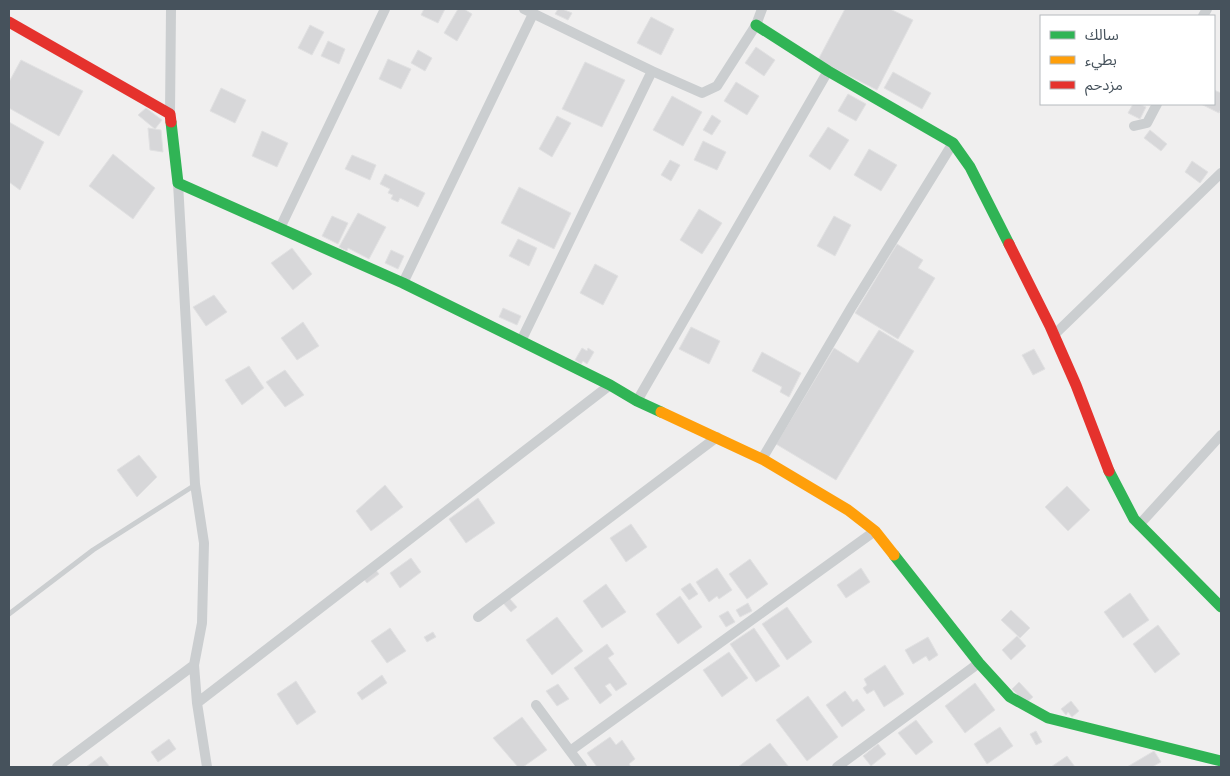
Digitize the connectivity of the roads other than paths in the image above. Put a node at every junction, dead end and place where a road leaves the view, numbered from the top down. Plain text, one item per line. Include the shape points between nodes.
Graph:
1 (171, 9) edge
2 (385, 9) edge
3 (762, 9) edge
4 (528, 11) edge
5 (9, 22) edge
6 (756, 25) junction
7 (652, 71) junction
8 (828, 71) junction
9 (1157, 105) edge
10 (170, 114) junction
11 (1134, 126) dead end
12 (953, 143) junction
13 (1221, 173) edge
14 (178, 183) junction
15 (280, 228) junction
16 (403, 283) junction
17 (1054, 335) junction
18 (521, 341) junction
19 (610, 385) junction
20 (637, 401) junction
21 (1221, 435) edge
22 (717, 437) junction
23 (762, 459) junction
24 (195, 484) junction
25 (1139, 525) junction
26 (875, 531) junction
27 (1221, 606) edge
28 (9, 614) edge
29 (478, 618) dead end
30 (979, 663) junction
31 (194, 665) junction
32 (197, 703) junction
33 (536, 705) dead end
34 (570, 751) junction
35 (1221, 761) edge
36 (57, 767) edge
37 (207, 767) edge
38 (582, 767) edge
39 (837, 767) edge

1 - 10 street
2 - 15 street
3 - 6 street
4 - 7 street
4 - 16 street
5 - 10 street
6 - 7 street via 717,86 702,93
6 - 8 street
7 - 18 street
8 - 12 street
8 - 20 street
9 - 11 street via 1148,123
10 - 14 street
12 - 17 street via 970,167
12 - 23 street
13 - 17 street
14 - 15 street
14 - 24 street
15 - 16 street
16 - 18 street
17 - 25 street via 1109,472
18 - 19 street
19 - 20 street
19 - 32 street
20 - 22 street
21 - 25 street
22 - 23 street
22 - 29 street
23 - 26 street via 848,510
24 - 28 lane via 93,550
24 - 31 street via 204,543 202,623
25 - 27 street
26 - 30 street
26 - 34 street
30 - 35 street via 1010,697 1048,718
30 - 39 street
31 - 32 street
31 - 36 street
32 - 37 street
33 - 34 street
34 - 38 street

